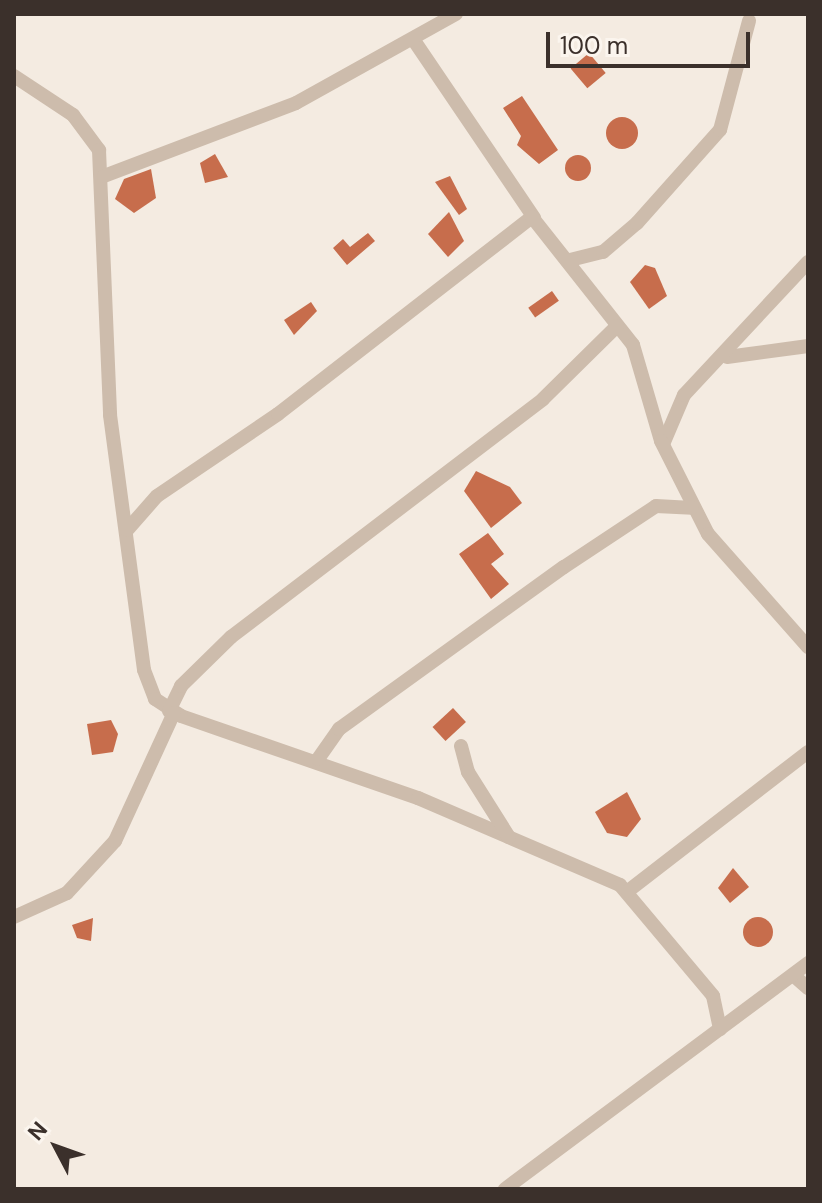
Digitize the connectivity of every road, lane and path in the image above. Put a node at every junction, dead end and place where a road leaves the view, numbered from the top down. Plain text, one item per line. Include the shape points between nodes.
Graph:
1 (456, 14) edge
2 (749, 21) dead end
3 (413, 39) junction
4 (14, 76) edge
5 (104, 176) junction
6 (534, 218) junction
7 (570, 260) junction
8 (808, 262) edge
9 (617, 326) junction
10 (808, 346) edge
11 (724, 358) junction
12 (663, 446) junction
13 (692, 508) junction
14 (127, 530) junction
15 (808, 647) edge
16 (171, 712) junction
17 (461, 746) dead end
18 (808, 752) edge
19 (318, 759) junction
20 (509, 837) junction
21 (628, 891) junction
22 (14, 917) edge
23 (808, 963) edge
24 (793, 975) junction
25 (808, 988) edge
26 (720, 1029) junction
27 (505, 1189) edge

1 - 3 street
2 - 7 street via 720,130 615,242 592,257
3 - 5 street via 296,103
3 - 6 street
4 - 5 street via 89,130
5 - 14 street via 105,365
6 - 7 street
6 - 14 street via 157,496
7 - 9 street
8 - 11 street
9 - 12 street via 633,345
9 - 16 street via 543,399 231,637 181,686
10 - 11 street
11 - 12 street via 673,410
12 - 13 street
13 - 15 street
13 - 19 street via 656,506 564,567 339,729
14 - 16 street via 146,678
16 - 19 street
16 - 22 street via 115,841 67,893
17 - 20 street via 468,772
18 - 21 street
19 - 20 street
20 - 21 street
21 - 26 street via 713,996
23 - 24 street
24 - 25 street
24 - 26 street
26 - 27 street

